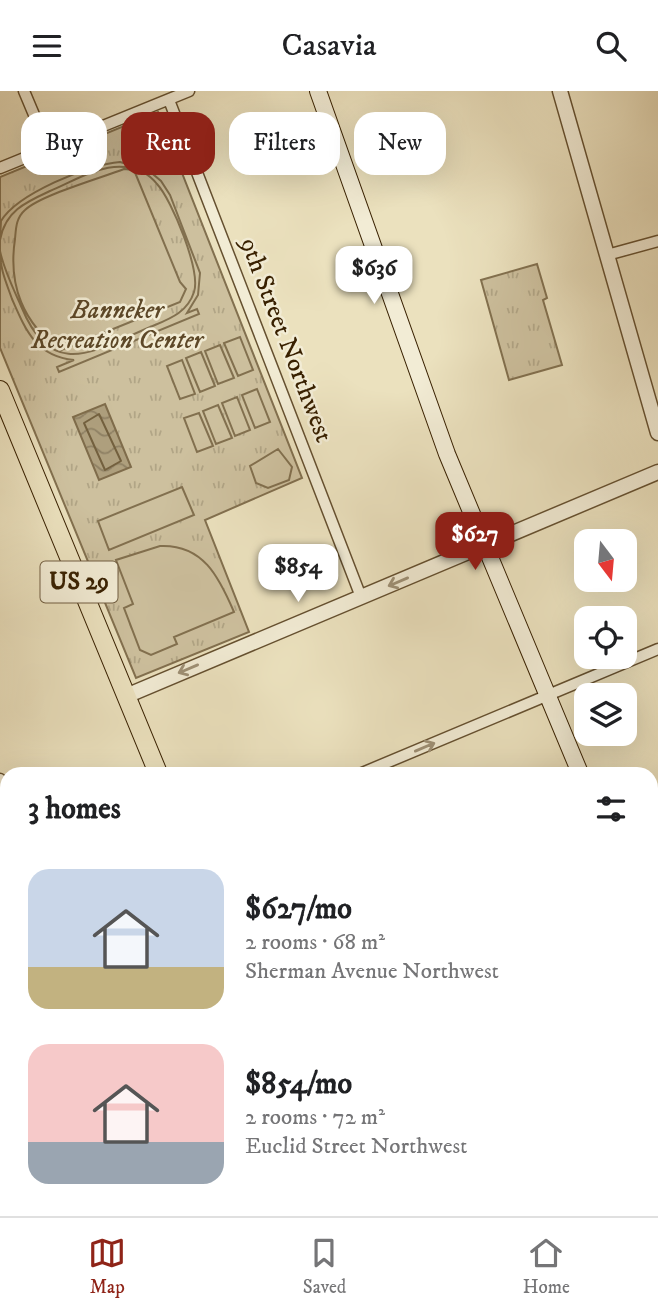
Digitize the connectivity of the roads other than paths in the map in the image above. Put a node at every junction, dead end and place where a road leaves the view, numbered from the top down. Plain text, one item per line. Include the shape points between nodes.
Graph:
1 (24, 91) edge
2 (189, 91) edge
3 (318, 91) edge
4 (560, 91) edge
5 (169, 100) junction
6 (33, 112) edge
7 (107, 125) edge
8 (21, 159) edge
9 (0, 168) edge
10 (658, 241) edge
11 (607, 255) junction
12 (0, 390) edge
13 (5, 415) edge
14 (658, 433) edge
15 (658, 472) edge
16 (484, 546) junction
17 (361, 597) junction
18 (658, 649) edge
19 (126, 696) junction
20 (547, 696) junction
21 (156, 767) edge
22 (376, 767) edge
23 (577, 767) edge

1 - 6 street
2 - 5 street
3 - 16 main road via 431,412
4 - 11 street
5 - 7 street
5 - 17 street, 9th Street Northwest
8 - 9 street
10 - 11 street
11 - 14 street
12 - 13 highway, US 29
13 - 19 highway, US 29
15 - 16 street
16 -> 17 street
16 - 20 main road
17 -> 19 street
18 - 20 street
19 - 21 highway, US 29
22 -> 20 street
20 - 23 main road

